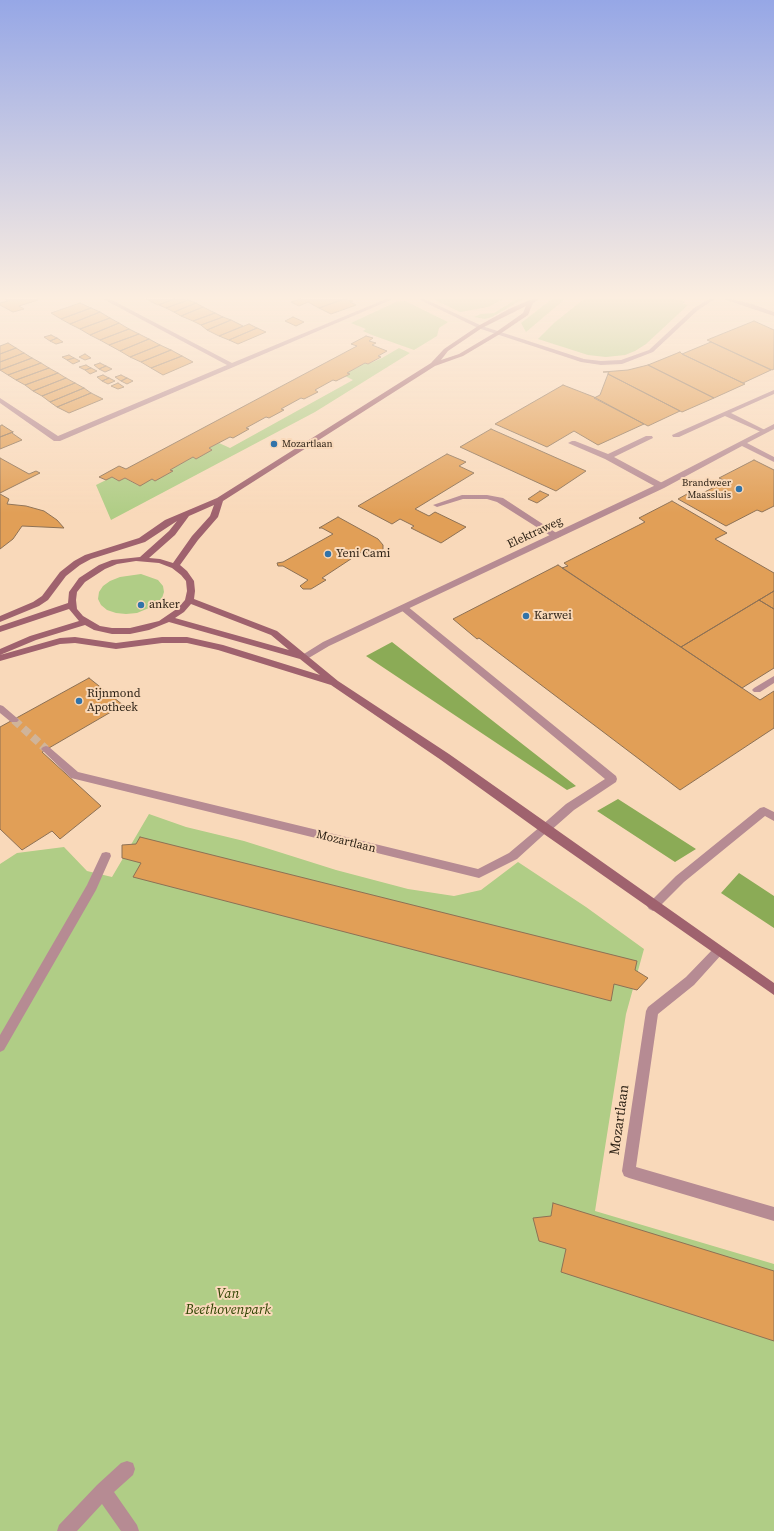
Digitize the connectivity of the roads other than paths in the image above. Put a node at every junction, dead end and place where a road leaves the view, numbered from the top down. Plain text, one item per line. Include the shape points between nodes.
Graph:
1 (218, 370) edge
2 (426, 370) edge
3 (774, 392) edge
4 (0, 400) edge
5 (725, 413) junction
6 (774, 426) edge
7 (763, 431) junction
8 (676, 435) dead end
9 (649, 438) dead end
10 (572, 443) dead end
11 (741, 443) junction
12 (608, 457) junction
13 (774, 460) edge
14 (661, 486) junction
15 (220, 500) junction
16 (437, 505) dead end
17 (187, 513) junction
18 (557, 536) junction
19 (142, 559) junction
20 (175, 566) junction
21 (189, 600) junction
22 (72, 604) junction
23 (404, 608) junction
24 (0, 618) edge
25 (170, 619) junction
26 (85, 622) junction
27 (0, 629) edge
28 (0, 652) edge
29 (304, 657) junction
30 (0, 658) edge
31 (774, 679) edge
32 (334, 683) junction
33 (757, 690) dead end
34 (0, 708) edge
35 (14, 720) tunnel mouth
36 (46, 749) tunnel mouth
37 (774, 817) edge
38 (545, 829) junction
39 (106, 856) dead end
40 (653, 906) junction
41 (718, 951) junction
42 (774, 990) edge
43 (0, 1046) edge
44 (774, 1214) edge
45 (127, 1469) dead end
46 (103, 1490) junction
47 (65, 1531) edge
48 (131, 1531) edge

1 - 4 street via 57,439
2 - 15 main road
3 - 5 street
5 - 7 street
5 - 8 street
6 - 7 street, Elektraweg
7 - 11 street, Elektraweg
9 - 12 street
10 - 12 street
11 - 13 street
11 - 14 street, Elektraweg
12 - 14 street
14 - 18 street, Elektraweg
15 - 17 main road
15 - 20 main road via 214,517
16 - 18 street via 462,497 500,500
17 - 19 main road via 172,533
17 - 24 main road via 168,522 142,540 77,563 63,574 45,598
18 - 23 street, Elektraweg
19 - 20 main road
19 - 22 main road via 115,562 91,572 76,588
20 - 21 main road via 190,581
21 - 25 main road
21 - 29 main road via 274,633
22 - 26 main road via 76,614
22 - 27 main road
23 - 29 street, Elektraweg
23 - 38 street, Mozartlaan via 612,779 570,806
25 - 26 main road via 146,628 125,631 105,630
25 - 29 main road
26 - 28 main road via 33,638
29 - 32 main road
30 - 32 main road via 60,641 75,640 116,646 162,640 187,640 220,647
31 - 33 street
32 - 38 main road via 445,757
34 - 35 street
36 - 38 street, Mozartlaan via 75,775 479,874 513,856
37 - 40 street via 764,811 680,879
38 - 40 main road
39 - 43 street via 92,887
40 - 41 main road
41 - 42 main road
41 - 44 street, Mozartlaan via 690,981 652,1011 629,1171
45 - 46 street
46 - 47 street
46 - 48 street

